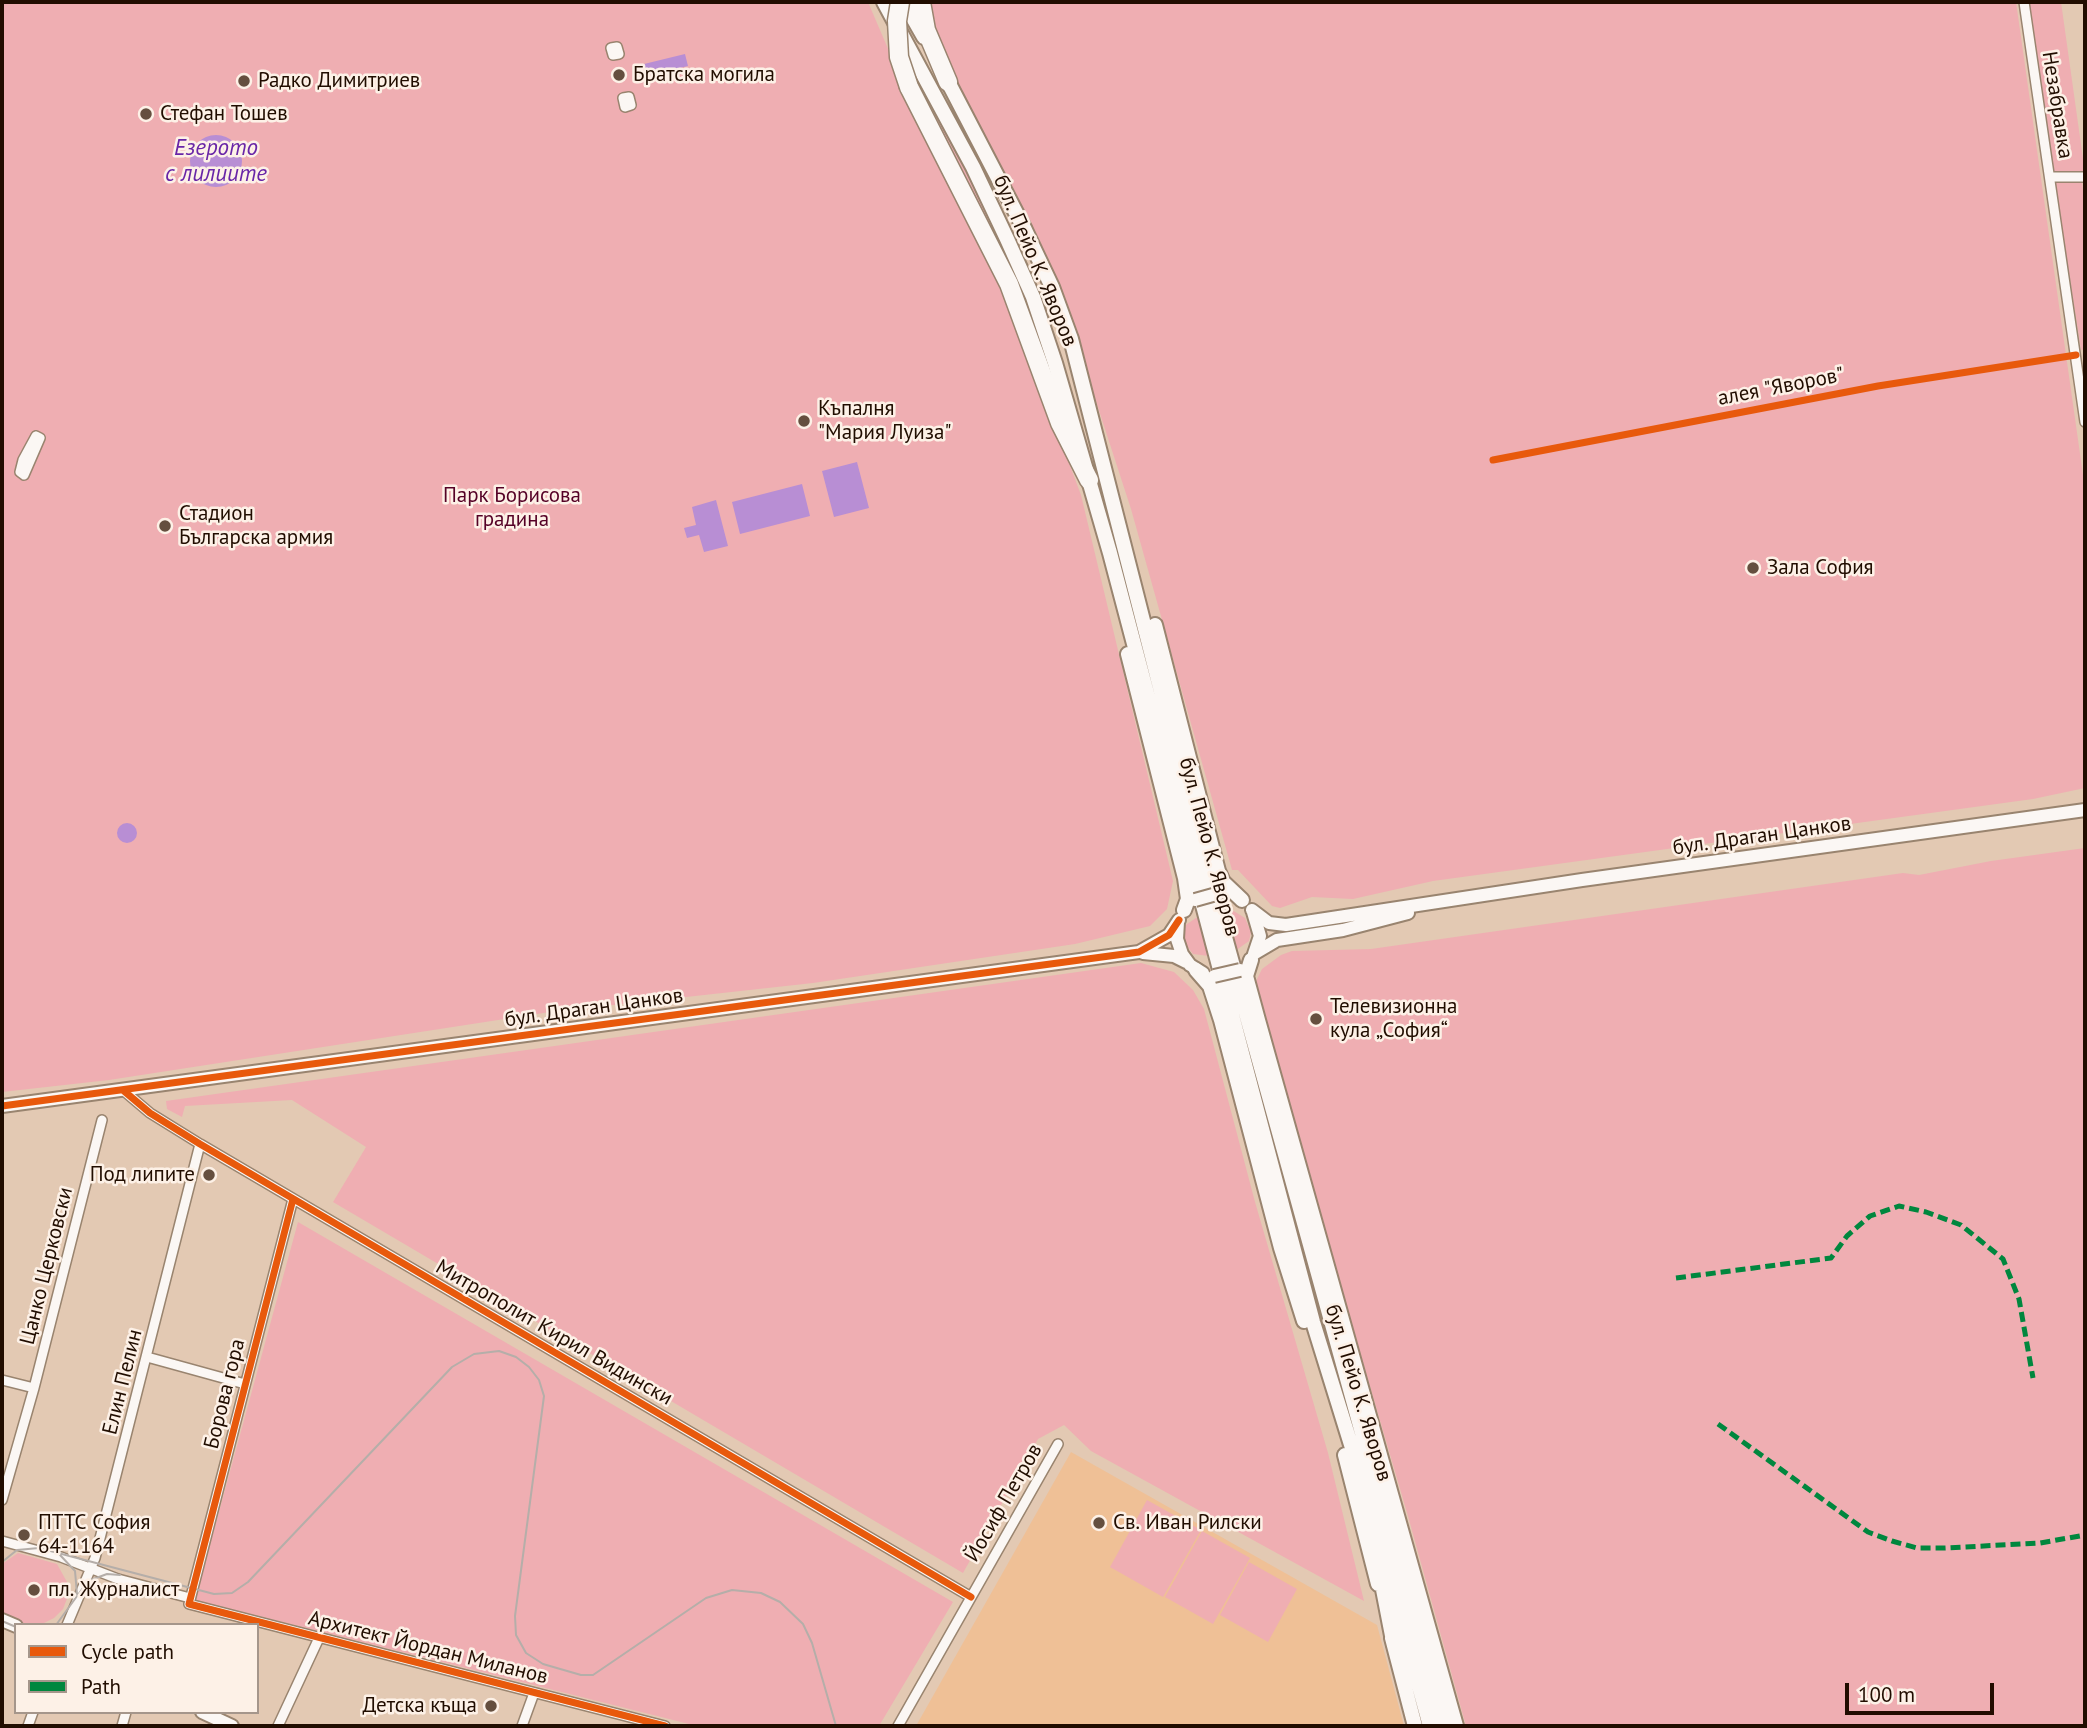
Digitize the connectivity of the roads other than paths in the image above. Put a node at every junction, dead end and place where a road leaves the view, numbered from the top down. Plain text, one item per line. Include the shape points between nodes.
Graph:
1 (884, 2) edge
2 (902, 2) edge
3 (921, 2) edge
4 (2024, 2) edge
5 (948, 82) junction
6 (2050, 177) junction
7 (2085, 177) edge
8 (2085, 422) edge
9 (1089, 480) junction
10 (1127, 549) junction
11 (1110, 553) junction
12 (2085, 810) edge
13 (1445, 902) junction
14 (1247, 905) junction
15 (1186, 910) junction
16 (1139, 952) junction
17 (1248, 961) junction
18 (1193, 967) junction
19 (124, 1091) junction
20 (2, 1106) edge
21 (102, 1121) dead end
22 (200, 1144) junction
23 (293, 1199) junction
24 (147, 1357) junction
25 (2, 1380) edge
26 (245, 1384) junction
27 (1358, 1384) junction
28 (34, 1388) junction
29 (1328, 1393) junction
30 (1058, 1444) dead end
31 (1372, 1488) junction
32 (2, 1500) edge
33 (2, 1541) edge
34 (91, 1568) junction
35 (971, 1597) junction
36 (190, 1598) junction
37 (68, 1623) edge
38 (319, 1638) junction
39 (1432, 1638) junction
40 (1394, 1646) junction
41 (534, 1693) junction
42 (206, 1714) edge
43 (232, 1726) edge
44 (278, 1726) edge
45 (522, 1726) edge
46 (665, 1726) edge
47 (898, 1726) edge
48 (1415, 1726) edge
49 (1430, 1726) edge
50 (1443, 1726) edge
51 (1456, 1726) edge

1 - 9 main road, бул. Пейо К. Яворов via 973,167 1032,297
2 - 5 main road, бул. Пейо К. Яворов
2 - 9 highway, bridge via 899,57 909,87 1009,284 1060,423
3 - 5 highway via 926,30
4 - 6 street, Незабравка
5 - 10 main road, бул. Пейо К. Яворов via 1052,287 1071,339
6 - 7 street
6 - 8 street, Незабравка
9 - 11 main road, бул. Пейо К. Яворов
10 - 14 main road via 1140,575 1164,657 1218,872
10 - 31 main road, бул. Пейо К. Яворов via 1210,883
11 - 15 main road via 1112,584 1139,703 1185,878
11 - 31 main road, бул. Пейо К. Яворов via 1314,1322
12 - 13 street, бул. Драган Цанков
13 - 14 street, бул. Драган Цанков via 1286,925 1269,923
13 - 17 street, бул. Драган Цанков via 1377,922 1277,940
14 - 15 street, bridge via 1220,893
14 - 17 street via 1259,930
15 - 16 street, бул. Драган Цанков via 1169,935
15 - 18 street via 1178,943
16 - 18 street, бул. Драган Цанков via 1174,956
16 - 19 street, бул. Драган Цанков
17 - 18 street, bridge via 1214,975
17 - 27 main road via 1247,978
18 - 29 main road via 1210,986 1221,1020 1281,1248
19 - 20 street, бул. Драган Цанков
19 - 22 street, Митрополит Кирил Видински
21 - 28 street, Цанко Церковски
22 - 23 street, Митрополит Кирил Видински
22 - 24 street, Елин Пелин
23 - 26 street, Борова гора
23 - 35 street, Митрополит Кирил Видински
24 - 26 street
24 - 34 street, Елин Пелин
25 - 28 street
26 - 36 street, Борова гора
27 - 31 main road
27 - 39 main road
28 - 32 street, Цанко Церковски
29 - 31 main road
29 - 40 main road
30 - 35 street, Йосиф Петров
31 - 39 main road
31 - 40 main road
31 - 49 main road, бул. Пейо К. Яворов
31 - 50 main road, бул. Пейо К. Яворов
33 - 34 street
34 - 36 street, Архитект Йордан Миланов
34 - 37 street, Елин Пелин
35 - 47 street, Йосиф Петров
36 - 38 street, Архитект Йордан Миланов via 189,1604
38 - 41 street, Архитект Йордан Миланов
38 - 44 street
39 - 51 main road
40 - 48 main road
41 - 45 street
41 - 46 street, Архитект Йордан Миланов
42 - 43 street

